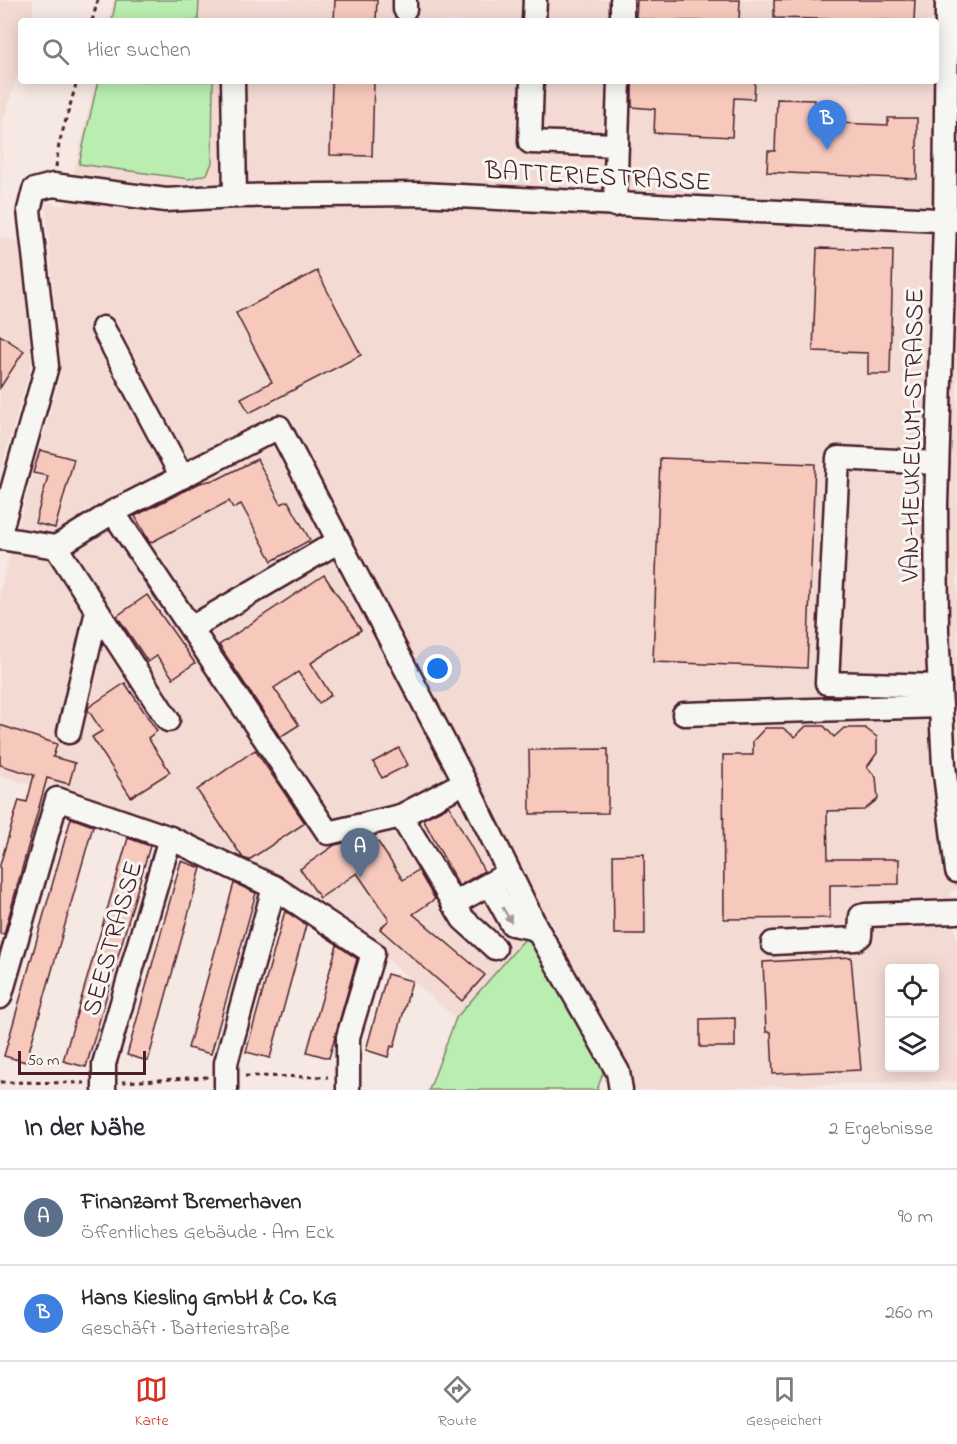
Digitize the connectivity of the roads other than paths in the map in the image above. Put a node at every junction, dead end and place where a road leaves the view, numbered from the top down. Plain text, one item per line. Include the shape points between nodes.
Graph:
1 (535, 0) edge
2 (622, 0) edge
3 (947, 0) edge
4 (534, 18) edge
5 (622, 18) edge
6 (234, 84) edge
7 (532, 84) edge
8 (620, 84) edge
9 (617, 145) junction
10 (235, 196) junction
11 (615, 205) junction
12 (951, 221) edge
13 (103, 328) dead end
14 (944, 456) edge
15 (182, 477) junction
16 (113, 512) junction
17 (0, 532) edge
18 (0, 538) edge
19 (339, 541) junction
20 (56, 547) junction
21 (98, 611) junction
22 (191, 628) junction
23 (940, 696) junction
24 (684, 714) dead end
25 (168, 720) dead end
26 (69, 732) dead end
27 (465, 782) junction
28 (401, 816) junction
29 (170, 838) junction
30 (957, 871) edge
31 (511, 872) junction
32 (490, 884) junction
33 (274, 887) junction
34 (453, 904) junction
35 (957, 912) edge
36 (537, 928) junction
37 (774, 943) dead end
38 (495, 948) dead end
39 (0, 997) edge
40 (226, 1083) edge
41 (348, 1084) edge
42 (104, 1087) edge
43 (621, 1090) edge

1 - 4 street
2 - 5 street
3 - 12 street, VAN-HEUKELUM-STRASSE
6 - 10 street
7 - 9 street via 530,142
8 - 9 street
9 - 11 street
10 - 11 street, BATTERIESTRASSE via 420,194
10 - 17 street, BATTERIESTRASSE via 166,200 53,185 34,190 29,210 47,366
11 - 12 street, BATTERIESTRASSE
12 - 14 street, VAN-HEUKELUM-STRASSE
13 - 15 street
14 - 23 street, VAN-HEUKELUM-STRASSE
14 - 23 street via 838,458 827,683
15 - 16 street
15 - 19 street via 279,427
16 - 20 street
16 - 22 street
18 - 20 street
19 - 22 street
19 - 27 street
20 - 21 street
21 - 25 street
21 - 26 street
22 - 28 street via 328,833
23 - 24 street
23 - 30 street, VAN-HEUKELUM-STRASSE
27 - 28 street
27 - 31 street
28 - 34 street
29 - 33 street
29 - 39 street via 57,799
29 - 42 street, SEESTRASSE via 104,1064
31 - 32 street
31 - 36 street
32 - 34 street
32 -> 36 street via 512,924
33 - 40 street via 226,1063
33 - 41 street via 373,953 348,1037
34 - 38 street via 463,919
35 - 37 street via 865,915 861,916 860,936 856,939
36 - 43 street via 618,1072

